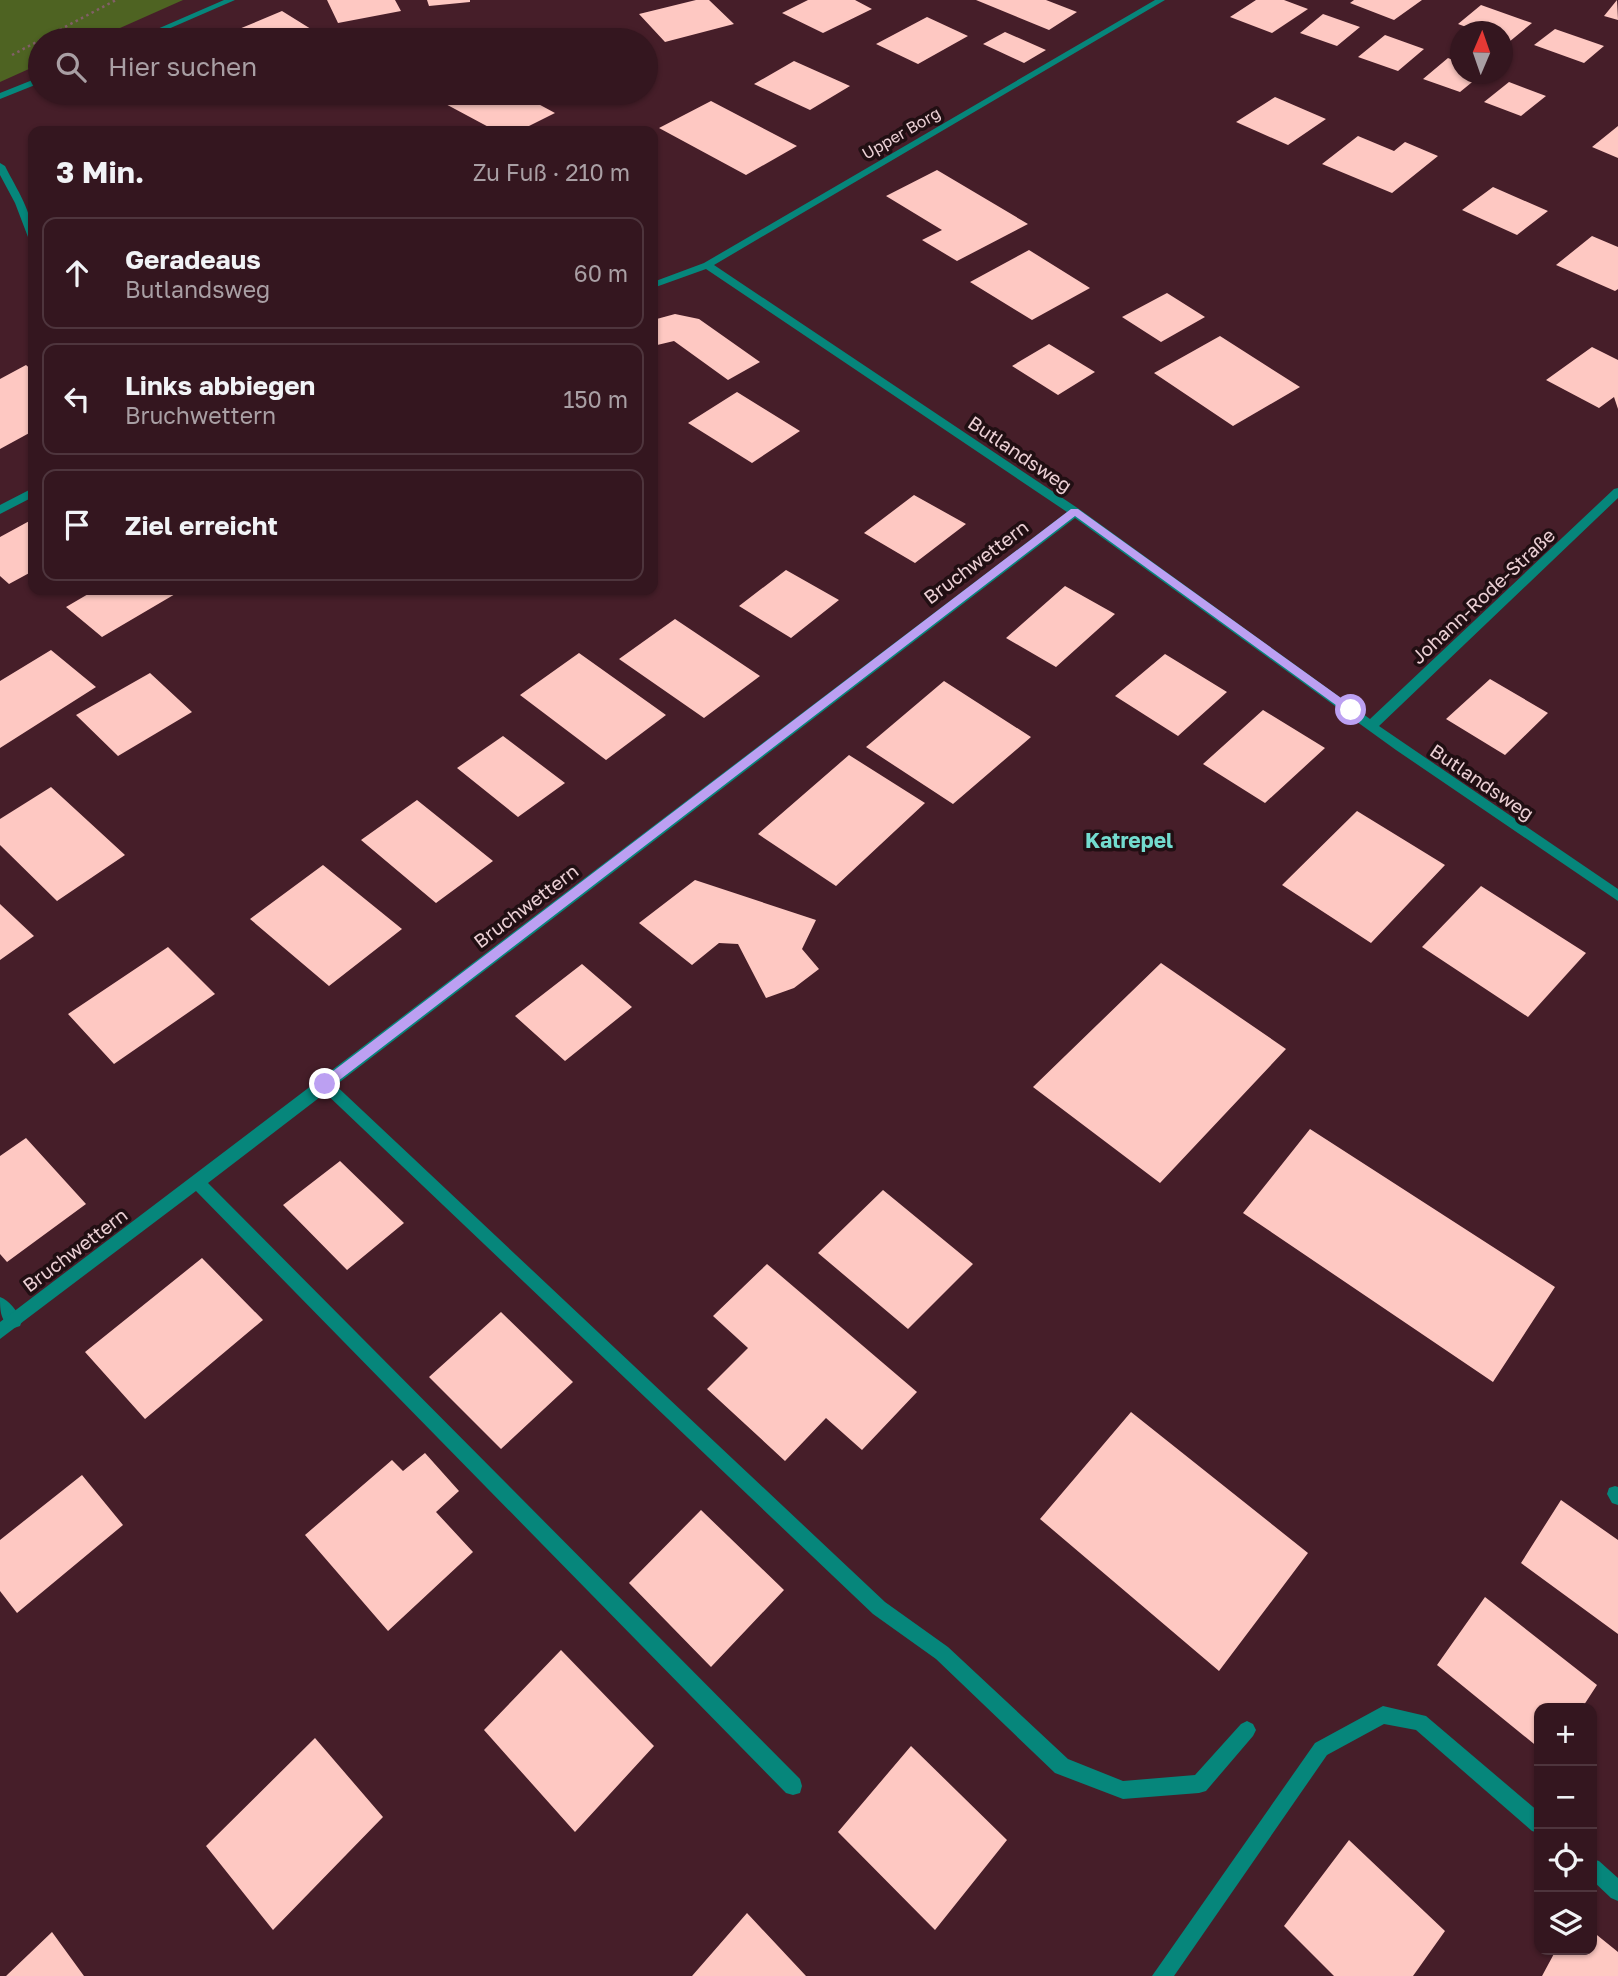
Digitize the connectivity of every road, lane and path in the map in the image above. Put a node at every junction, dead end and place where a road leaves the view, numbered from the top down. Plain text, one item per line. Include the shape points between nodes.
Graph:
1 (116, 0) edge
2 (231, 0) edge
3 (1161, 0) edge
4 (63, 28) edge
5 (164, 28) edge
6 (28, 47) edge
7 (12, 55) dead end
8 (28, 85) edge
9 (0, 96) edge
10 (0, 166) edge
11 (28, 224) edge
12 (707, 265) junction
13 (658, 283) edge
14 (1618, 492) edge
15 (28, 495) edge
16 (0, 510) edge
17 (1075, 512) junction
18 (1372, 726) junction
19 (1618, 896) edge
20 (325, 1084) junction
21 (197, 1182) junction
22 (0, 1304) edge
23 (14, 1321) junction
24 (0, 1332) edge
25 (1247, 1730) dead end
26 (793, 1786) dead end
27 (1534, 1820) edge
28 (1597, 1872) edge
29 (1618, 1891) edge
30 (1162, 1976) edge

1 - 4 path
2 - 5 street
3 - 12 street, Upper Borg
6 - 7 path
8 - 9 street
10 - 11 street
12 - 13 street, Upper Borg
12 - 17 street, Butlandsweg
14 - 18 street, Johann-Rode-Straße
15 - 16 street
17 - 18 street, Butlandsweg
17 - 20 street, Bruchwettern
18 - 19 street, Butlandsweg
20 - 21 street, Bruchwettern
20 - 25 street via 879,1608 942,1653 1062,1766 1124,1790 1199,1784
21 - 23 street, Bruchwettern
21 - 26 street
22 - 23 street
23 - 24 street, Bruchwettern
27 - 30 street via 1420,1722 1383,1715 1321,1749
28 - 29 street

